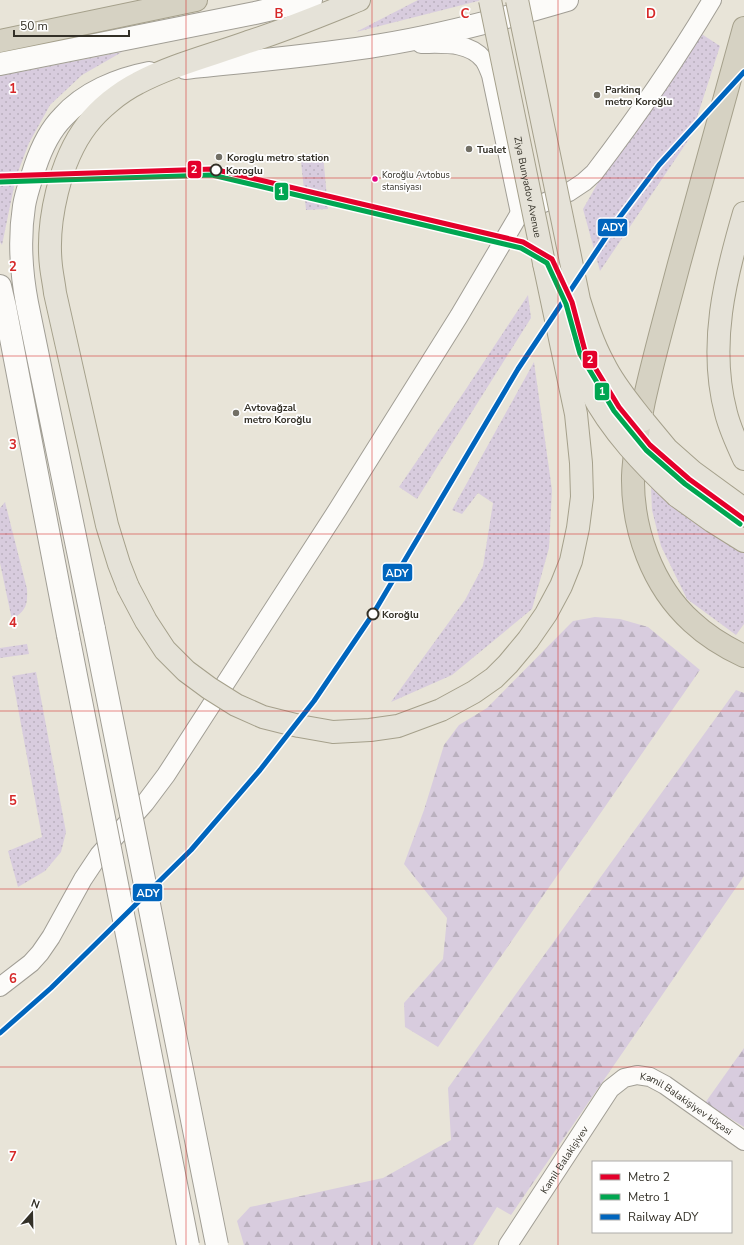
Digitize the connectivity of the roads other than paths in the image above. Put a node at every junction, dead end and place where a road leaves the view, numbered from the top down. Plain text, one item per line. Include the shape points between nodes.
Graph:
1 (196, 0) edge
2 (311, 0) edge
3 (358, 0) edge
4 (490, 0) edge
5 (517, 0) edge
6 (567, 0) edge
7 (712, 0) edge
8 (744, 28) edge
9 (0, 41) edge
10 (382, 45) junction
11 (0, 64) edge
12 (166, 70) junction
13 (744, 212) edge
14 (520, 213) junction
15 (544, 263) junction
16 (0, 286) edge
17 (744, 459) edge
18 (744, 509) edge
19 (744, 541) edge
20 (744, 656) edge
21 (0, 987) edge
22 (624, 1078) joint
23 (744, 1141) edge
24 (188, 1245) edge
25 (217, 1245) edge
26 (508, 1245) edge

1 - 9 highway
2 - 11 main road
3 - 12 main road via 278,32
4 - 15 main road, Ziya Bunyadov Avenue, bridge
5 - 18 main road, bridge via 578,300 589,333 619,389 667,448 693,472
6 - 10 main road via 471,26
7 - 14 street via 696,28 594,173 570,192
8 - 20 highway via 651,367 635,446 633,476 635,512 643,545 659,581 692,622 728,648
10 - 12 main road via 307,56
10 - 14 street via 449,44 476,52 485,61 491,75
12 - 15 main road, bridge via 137,83 109,103 87,124 78,138 59,184 53,209 50,231 51,265 107,525 128,587 146,621 166,650 186,671 236,704 263,717 333,732 398,726 441,710 474,692 494,678 528,640 561,586 572,554 582,497 582,463 576,414
12 - 25 main road, bridge via 118,81 74,105 62,117 50,133 40,155 25,204 21,258 27,303
13 - 17 main road via 723,294 718,350 720,384 726,414
14 - 21 street via 459,316 334,515 166,775 99,855 40,953
15 - 19 main road, Ziya Bunyadov Avenue, bridge via 571,350 590,391 618,433 647,467 677,496
16 - 24 main road, bridge
22 - 23 street, Kamil Balakişiyev küçəsi via 637,1075 650,1077 666,1085
22 - 26 street, Kamil Balakişiyev via 610,1089

